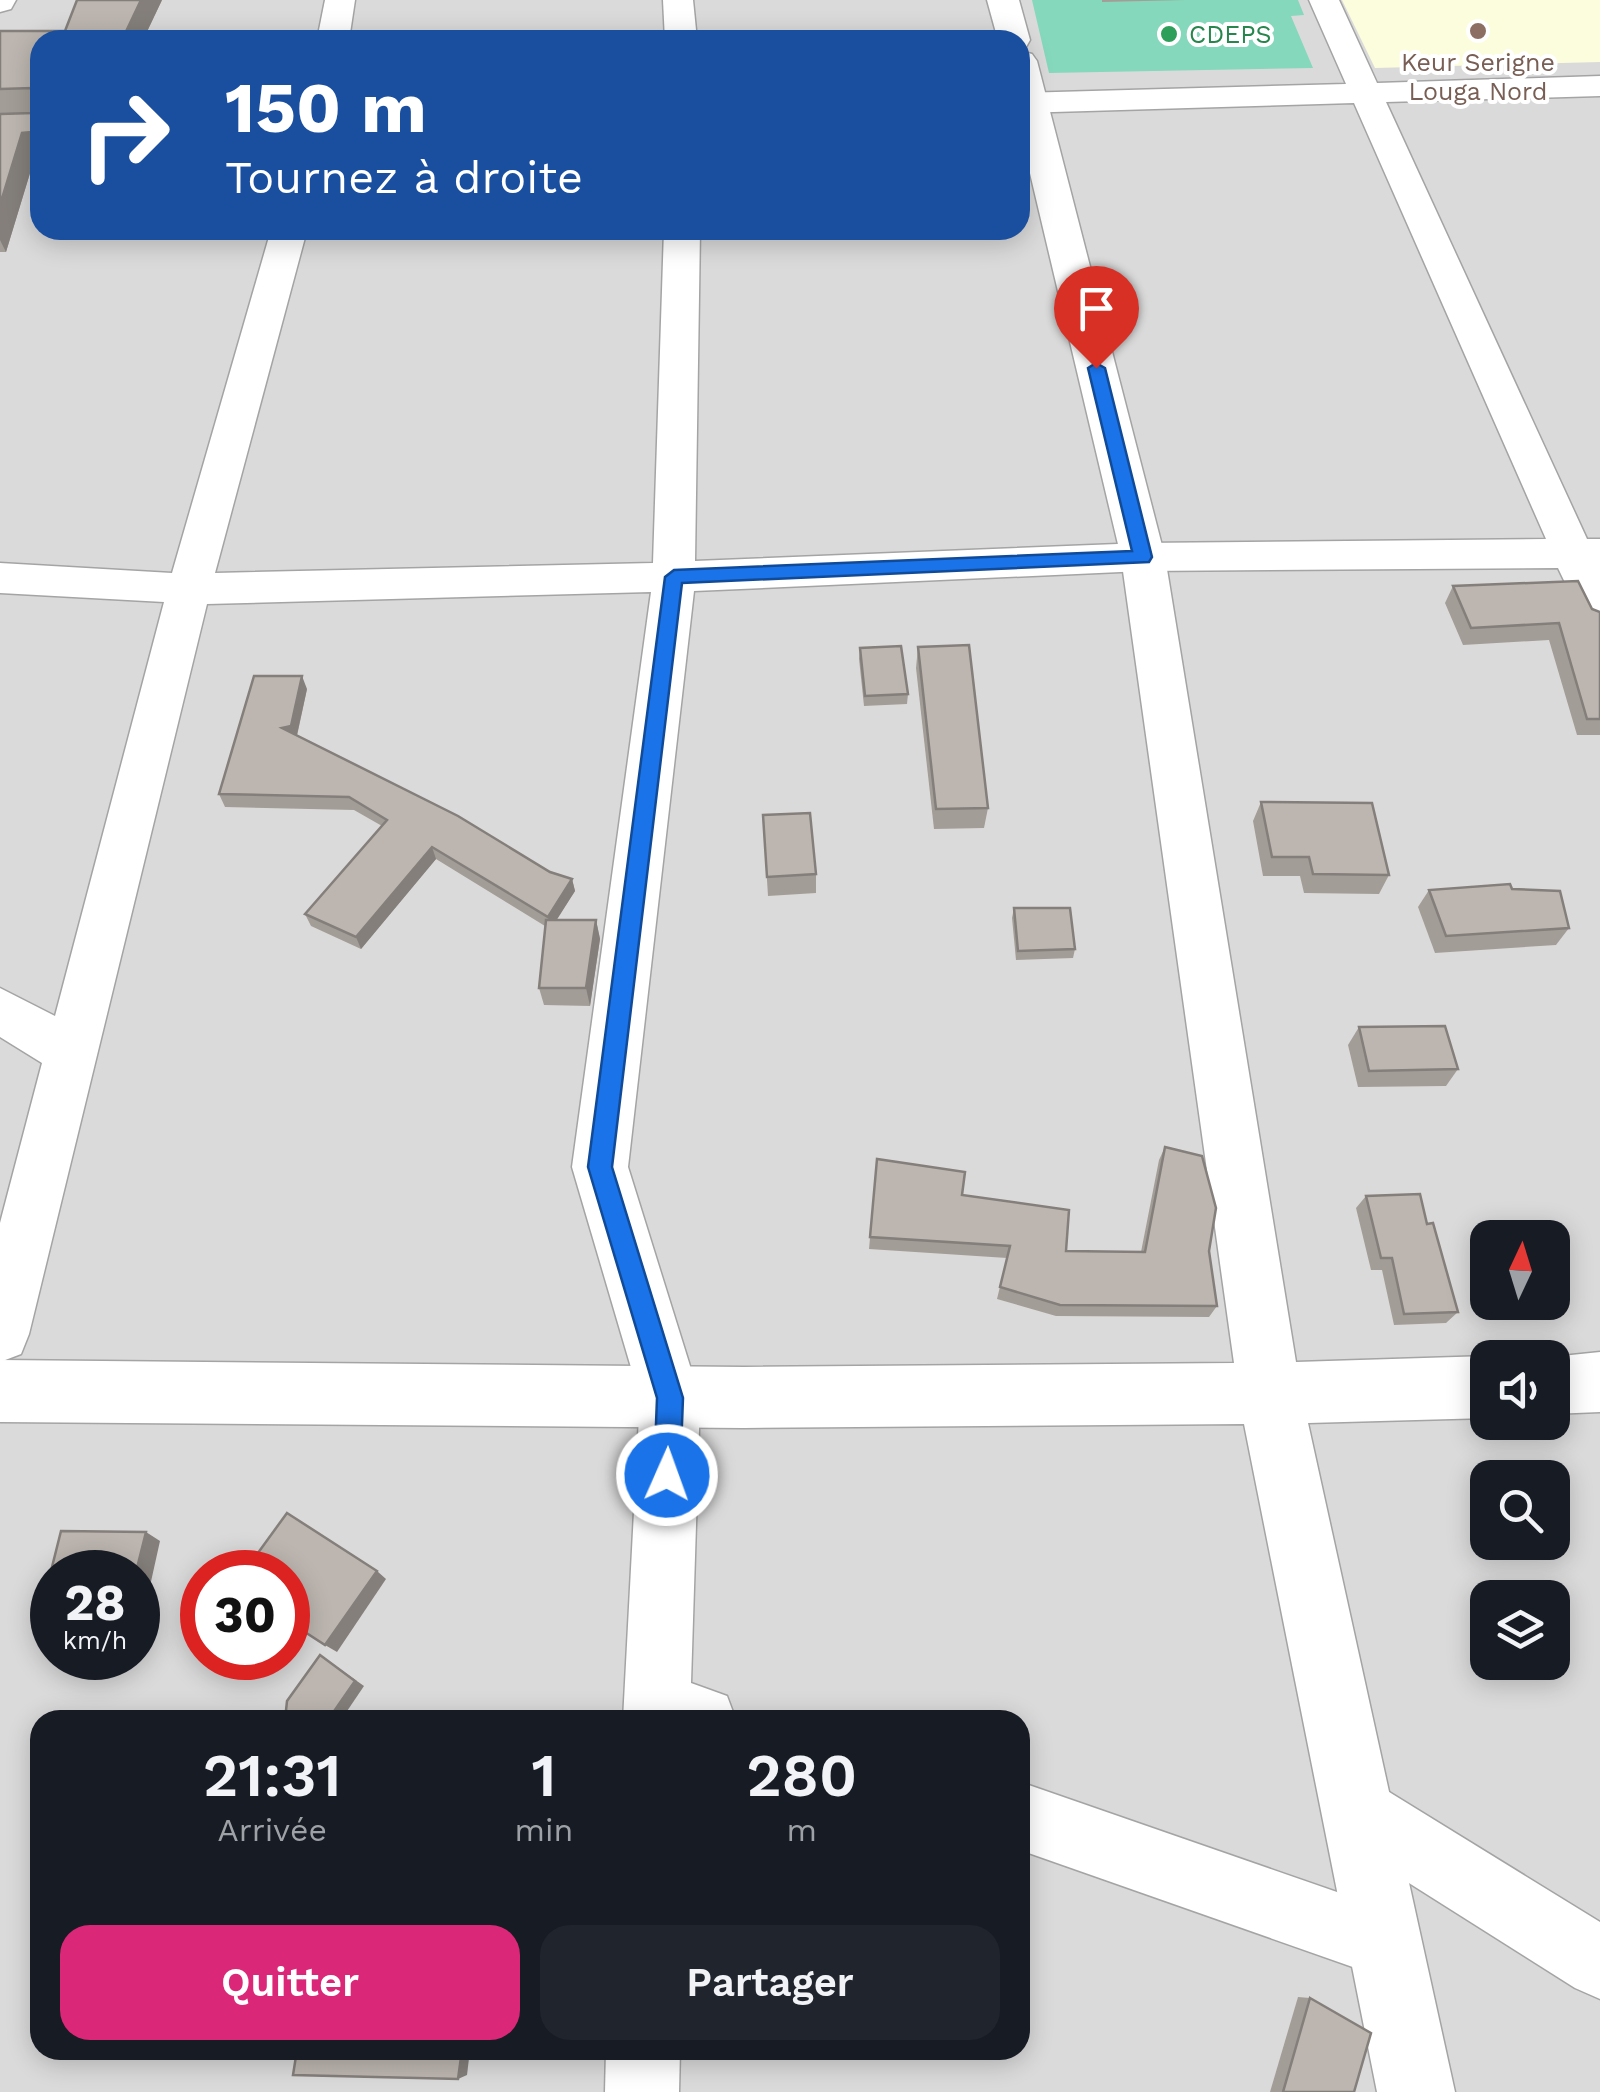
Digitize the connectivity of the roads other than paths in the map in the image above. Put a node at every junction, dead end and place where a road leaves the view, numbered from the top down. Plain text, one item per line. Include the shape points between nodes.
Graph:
1 (340, 0) edge
2 (678, 0) edge
3 (1004, 0) edge
4 (1324, 0) edge
5 (336, 30) edge
6 (680, 30) edge
7 (1012, 30) edge
8 (1600, 86) edge
9 (1030, 89) edge
10 (1363, 90) junction
11 (1030, 113) edge
12 (287, 240) edge
13 (682, 240) edge
14 (1587, 554) edge
15 (1143, 557) junction
16 (674, 577) junction
17 (0, 578) edge
18 (189, 589) junction
19 (1600, 612) edge
20 (0, 1010) edge
21 (70, 1052) junction
22 (0, 1334) edge
23 (1600, 1382) edge
24 (1570, 1383) edge
25 (1470, 1388) edge
26 (0, 1391) edge
27 (1270, 1395) junction
28 (670, 1398) junction
29 (672, 1710) edge
30 (1358, 1811) junction
31 (1030, 1819) edge
32 (1384, 1942) junction
33 (1600, 1963) edge
34 (643, 2060) edge
35 (642, 2092) edge
36 (1416, 2092) edge

1 - 5 street
2 - 6 street
3 - 7 street
4 - 10 street
8 - 10 street
9 - 10 street
10 - 14 street
11 - 15 street
12 - 18 street
13 - 16 street
14 - 15 street
14 - 19 street
15 - 16 street
15 - 27 street
16 - 18 street
16 - 28 street via 600,1167
17 - 18 street
18 - 21 street
20 - 21 street
21 - 22 street
23 - 24 street
25 - 27 street
26 - 28 street
27 - 28 street
27 - 30 street
28 - 29 street
30 - 32 street
30 - 33 street
31 - 32 street
32 - 36 street
34 - 35 street

